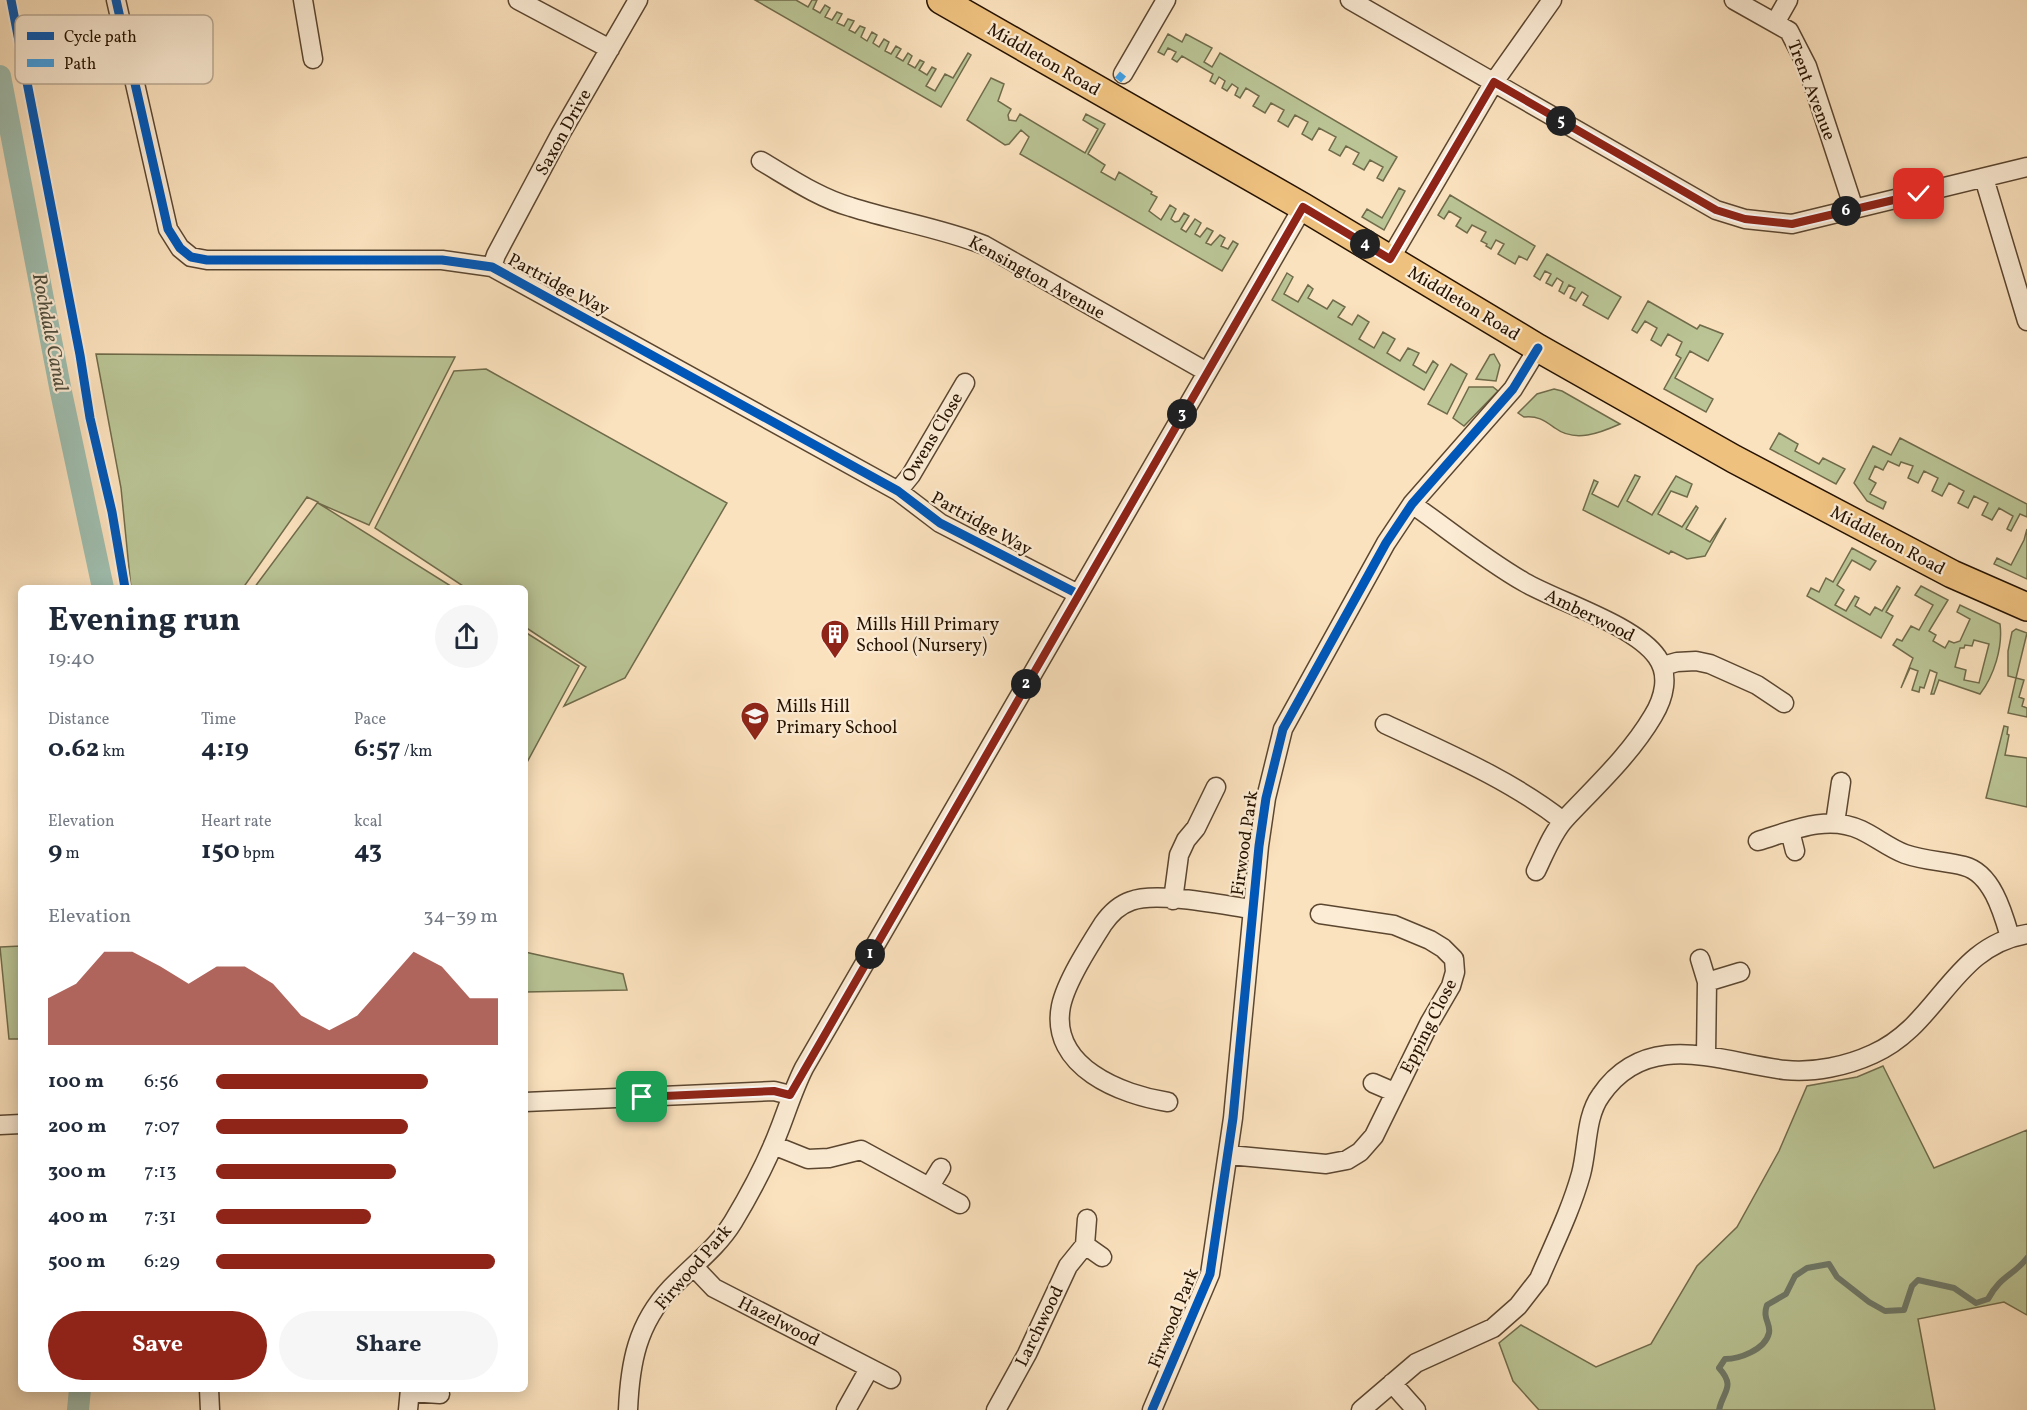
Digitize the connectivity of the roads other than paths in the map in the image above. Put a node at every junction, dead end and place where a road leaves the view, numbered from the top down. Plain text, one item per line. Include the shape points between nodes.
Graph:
1 (116, 0) edge
2 (303, 0) edge
3 (518, 0) edge
4 (638, 0) edge
5 (941, 0) edge
6 (1166, 0) edge
7 (1350, 0) edge
8 (1552, 0) edge
9 (1734, 0) edge
10 (1788, 0) edge
11 (119, 15) edge
12 (1775, 23) junction
13 (610, 49) junction
14 (314, 59) dead end
15 (1123, 74) dead end
16 (1494, 82) junction
17 (135, 84) edge
18 (761, 161) dead end
19 (2027, 167) edge
20 (1984, 177) junction
21 (1303, 207) junction
22 (1854, 209) junction
23 (1390, 259) junction
24 (492, 267) junction
25 (2027, 321) edge
26 (1538, 348) junction
27 (1206, 372) junction
28 (965, 383) dead end
29 (898, 491) junction
30 (1412, 504) junction
31 (1078, 594) junction
32 (2027, 607) edge
33 (1663, 666) junction
34 (1784, 703) dead end
35 (1385, 724) dead end
36 (1841, 782) dead end
37 (1216, 787) dead end
38 (1563, 821) junction
39 (1835, 823) junction
40 (1790, 831) junction
41 (1758, 841) dead end
42 (1795, 851) dead end
43 (1536, 871) dead end
44 (1173, 900) junction
45 (1252, 909) junction
46 (1320, 914) dead end
47 (2019, 935) edge
48 (1701, 959) dead end
49 (1740, 972) dead end
50 (1707, 982) junction
51 (1706, 1055) junction
52 (1373, 1083) dead end
53 (1394, 1092) junction
54 (790, 1095) junction
55 (528, 1102) edge
56 (1168, 1102) dead end
57 (18, 1124) edge
58 (0, 1125) edge
59 (773, 1145) junction
60 (1229, 1155) junction
61 (941, 1168) dead end
62 (930, 1186) junction
63 (960, 1204) dead end
64 (1087, 1219) dead end
65 (1085, 1245) junction
66 (1102, 1257) dead end
67 (694, 1267) junction
68 (869, 1369) junction
69 (891, 1379) dead end
70 (1392, 1383) junction
71 (209, 1392) edge
72 (440, 1394) dead end
73 (409, 1397) edge
74 (210, 1410) edge
75 (627, 1410) edge
76 (846, 1410) edge
77 (996, 1410) edge
78 (1152, 1410) edge
79 (1361, 1410) edge
80 (1416, 1410) edge

1 - 11 street, Partridge Way
2 - 14 street
3 - 13 street
4 - 13 street, Saxon Drive
5 - 21 main road, Middleton Road
6 - 15 street
7 - 16 street
8 - 16 street
9 - 12 street, Trent Avenue
10 - 12 street
12 - 22 street, Trent Avenue via 1789,31 1807,66
13 - 24 street, Saxon Drive via 561,133
16 - 22 street via 1716,210 1745,219 1792,224
16 - 23 street
17 - 24 street, Partridge Way via 168,229 191,257 238,261 442,260
18 - 27 street, Kensington Avenue via 849,207 955,233 984,245
19 - 20 street
20 - 22 street
20 - 25 street
21 - 23 main road, Middleton Road
21 - 27 street, Firwood Park
23 - 26 main road, Middleton Road
24 - 29 street, Partridge Way
26 - 30 street, Firwood Park via 1495,413
26 - 32 main road, Middleton Road via 1832,511 1980,588
27 - 31 street, Firwood Park
28 - 29 street, Owens Close
29 - 31 street, Partridge Way via 940,523
30 - 33 street, Amberwood via 1525,583 1639,638
30 - 45 street, Firwood Park via 1353,599 1283,729 1266,798
31 - 54 street, Firwood Park
33 - 34 street via 1696,661 1710,664 1757,685
33 - 38 street via 1661,701 1649,723 1582,804
35 - 38 street via 1462,760 1543,805
36 - 39 street
37 - 44 street via 1179,855
38 - 43 street
39 - 40 street via 1812,824
39 - 47 street via 1860,829 1897,851 1975,871 1994,893
40 - 41 street
40 - 42 street
44 - 45 street
44 - 56 street via 1139,898 1110,915 1064,995 1060,1018 1069,1050 1091,1073 1111,1086 1146,1099
45 - 60 street, Firwood Park
46 - 53 street, Epping Close via 1394,925 1430,940 1454,959 1451,986
47 - 51 street via 1977,954 1924,1017 1875,1054 1811,1070 1786,1070
48 - 50 street
49 - 50 street
50 - 51 street
51 - 70 street via 1661,1054 1640,1060 1616,1077 1593,1109 1581,1174 1539,1279 1529,1294 1493,1328 1416,1363
52 - 53 street, Epping Close
53 - 60 street, Epping Close via 1374,1136 1347,1160 1326,1164
54 - 55 street via 774,1091
54 - 59 street, Firwood Park
57 - 58 street
59 - 62 street via 808,1159 861,1150
59 - 67 street, Firwood Park via 733,1222
60 - 78 street, Firwood Park via 1210,1275
61 - 62 street
62 - 63 street
64 - 65 street
65 - 66 street
65 - 77 street, Larchwood via 1068,1266
67 - 68 street, Hazelwood via 714,1288
67 - 75 street, Firwood Park via 669,1290 648,1318 632,1357
68 - 69 street, Hazelwood
68 - 76 street
70 - 79 street
70 - 80 street
71 - 74 street
72 - 73 street

